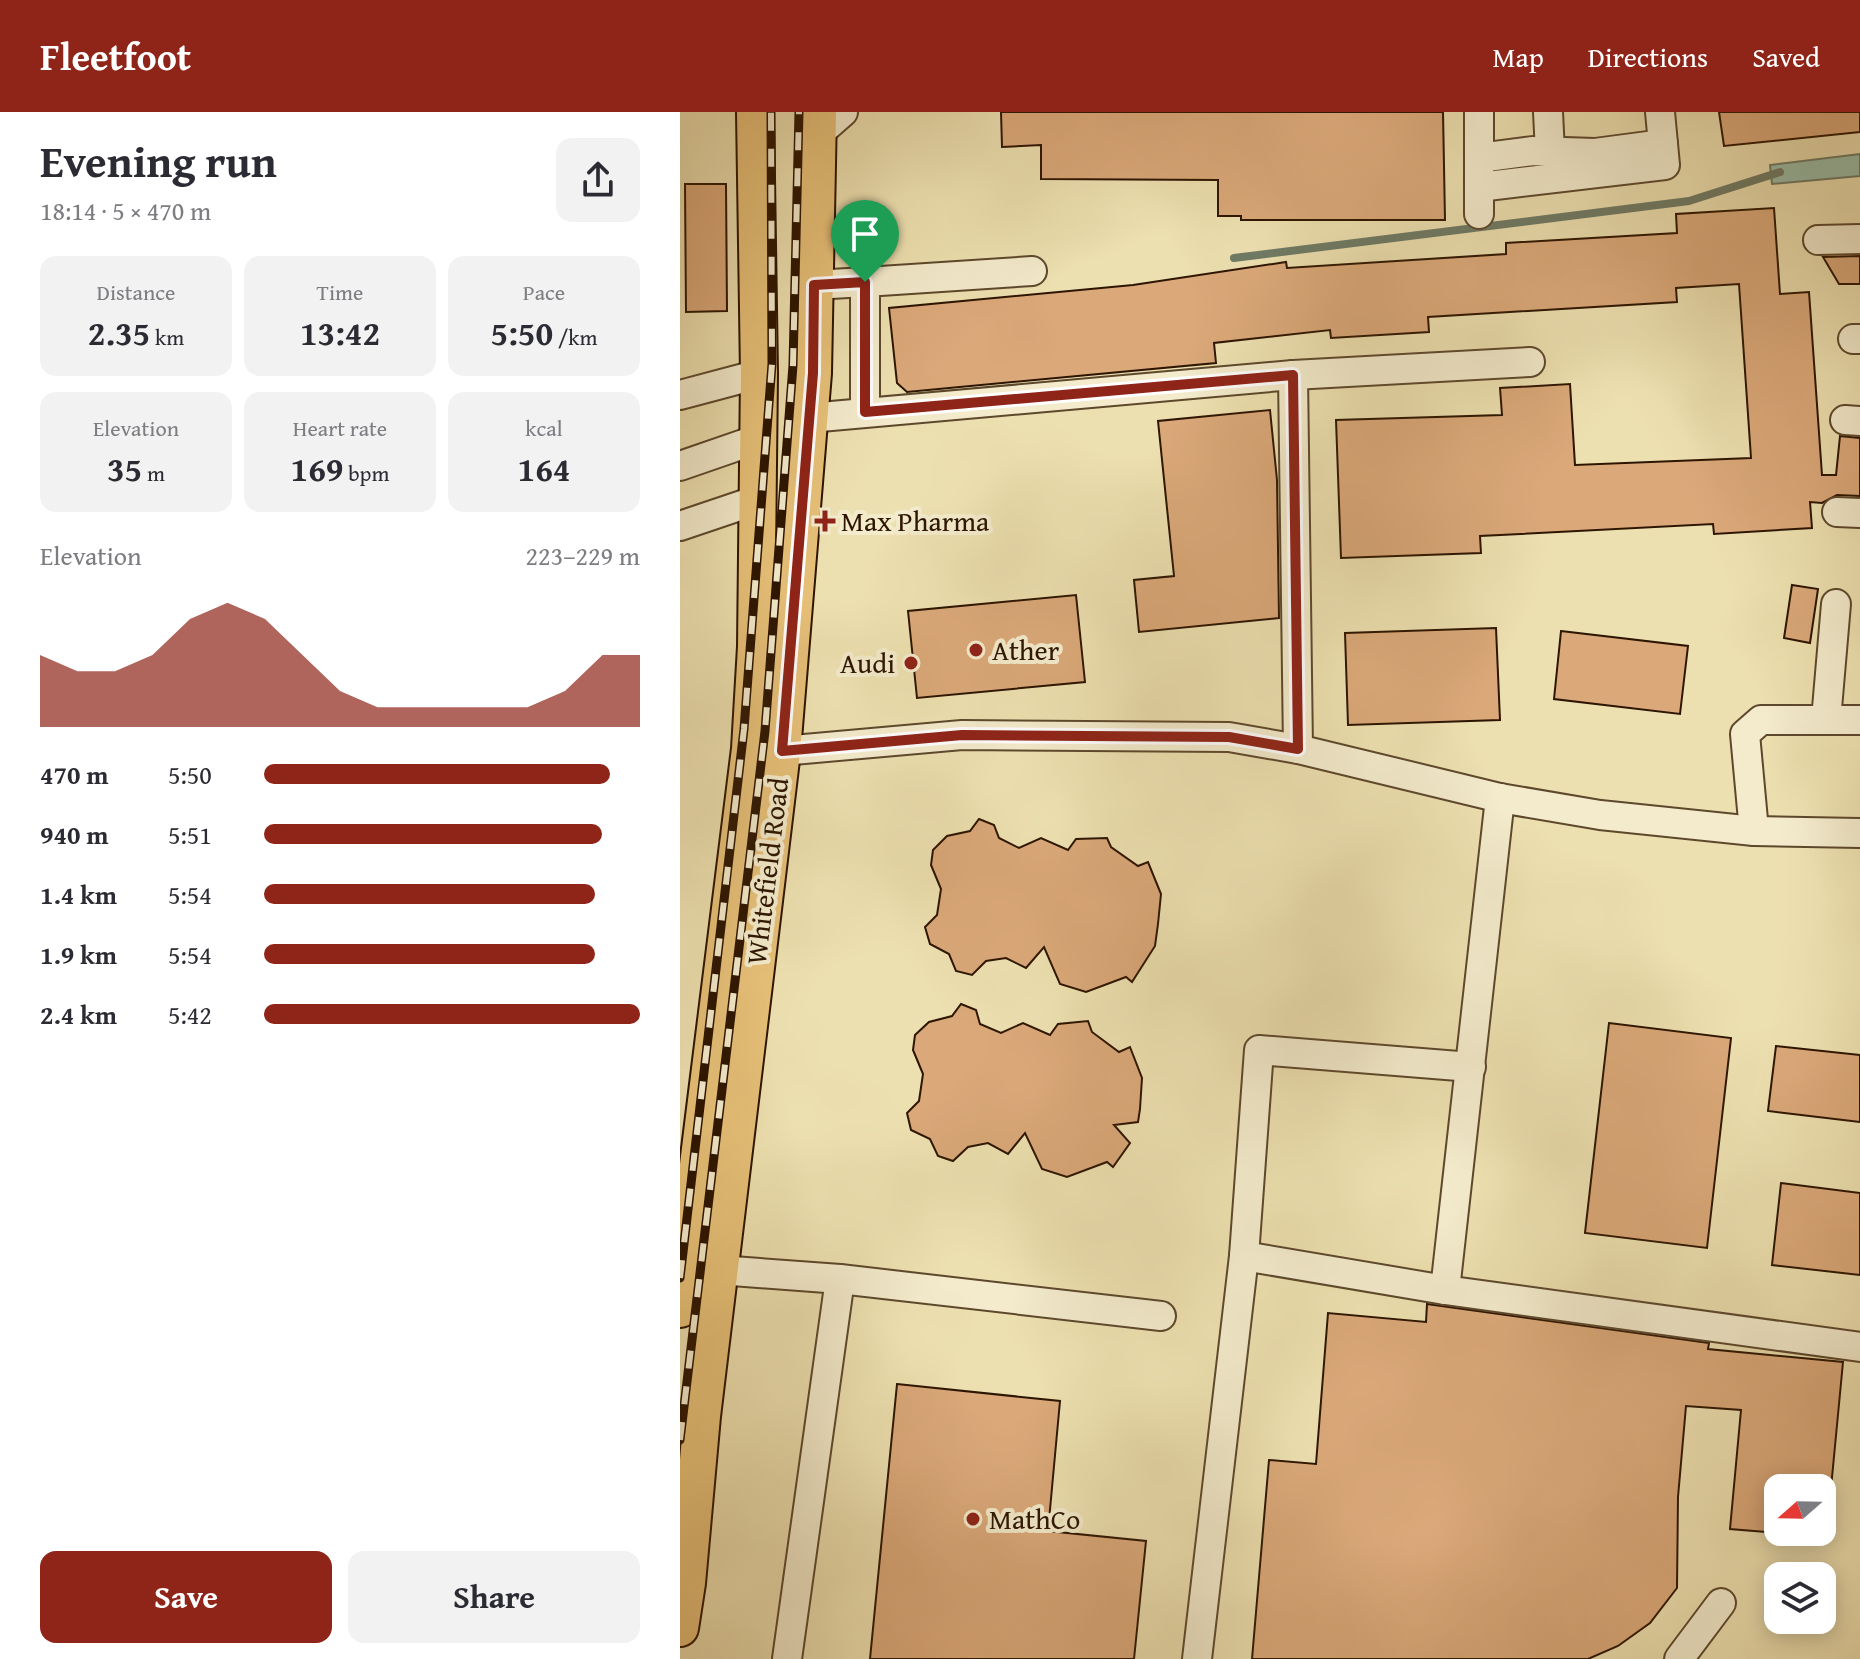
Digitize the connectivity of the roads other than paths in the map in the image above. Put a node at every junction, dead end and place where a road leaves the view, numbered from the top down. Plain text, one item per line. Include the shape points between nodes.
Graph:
1 (1479, 112) edge
2 (1548, 112) edge
3 (1660, 112) edge
4 (747, 113) edge
5 (826, 119) edge
6 (1663, 144) junction
7 (1550, 152) junction
8 (1479, 158) junction
9 (1860, 239) edge
10 (1818, 240) dead end
11 (1032, 271) dead end
12 (865, 282) junction
13 (814, 285) junction
14 (1530, 362) dead end
15 (759, 374) junction
16 (1293, 375) junction
17 (680, 395) edge
18 (865, 412) junction
19 (809, 418) junction
20 (758, 439) junction
21 (680, 466) edge
22 (757, 500) junction
23 (680, 526) edge
24 (1836, 604) dead end
25 (1826, 720) junction
26 (1860, 720) edge
27 (1298, 749) junction
28 (782, 751) junction
29 (1500, 798) junction
30 (1754, 831) junction
31 (1860, 833) edge
32 (1471, 1067) junction
33 (1244, 1256) junction
34 (719, 1270) junction
35 (840, 1279) junction
36 (1445, 1290) junction
37 (680, 1309) edge
38 (1161, 1316) dead end
39 (1860, 1347) edge
40 (691, 1422) edge
41 (1721, 1603) dead end
42 (680, 1628) edge
43 (787, 1659) edge
44 (1197, 1659) edge
45 (1679, 1659) edge

1 - 8 street
2 - 7 street
3 - 6 street
4 - 15 main road, Whitefield Road
5 - 13 main road, Whitefield Road
6 - 7 street via 1595,153
6 - 8 street via 1665,165 1479,201
7 - 8 street
9 - 10 street
11 - 12 street
12 - 13 street
12 - 18 street
13 - 19 main road, Whitefield Road
14 - 16 street
15 - 17 street
15 - 20 main road, Whitefield Road
16 - 18 street
16 - 27 street
18 - 19 street
19 - 28 main road, Whitefield Road
20 - 21 street
20 - 22 main road, Whitefield Road
22 - 23 street
22 - 37 main road, Whitefield Road via 750,749
24 - 25 street
25 - 26 street
25 - 30 street via 1761,720 1745,734
27 - 28 street via 1229,737 962,735
27 - 29 street
28 - 34 main road, Whitefield Road
29 - 30 street
29 - 32 street
30 - 31 street
32 - 33 street via 1259,1050
32 - 36 street
33 - 36 street
33 - 44 street
34 - 35 street
34 - 40 main road, Whitefield Road
35 - 38 street
35 - 43 street
36 - 39 street
40 - 42 main road, Whitefield Road via 687,1583
41 - 45 street

